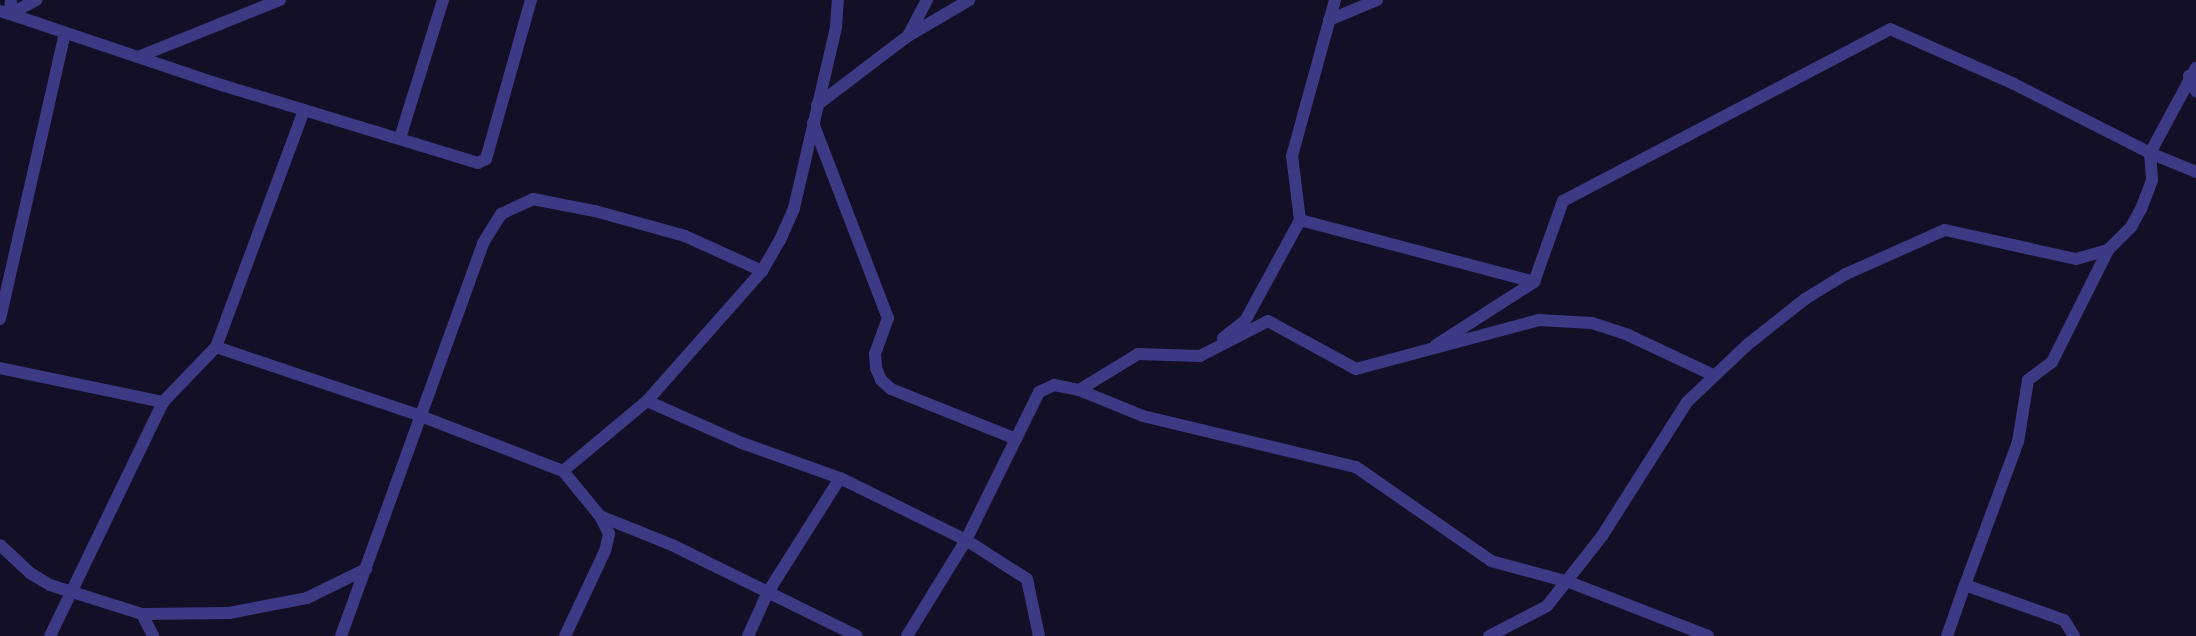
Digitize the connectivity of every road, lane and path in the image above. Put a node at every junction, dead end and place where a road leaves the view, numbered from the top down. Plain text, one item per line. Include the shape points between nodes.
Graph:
1 (11, 0) edge
2 (36, 0) edge
3 (280, 0) edge
4 (443, 0) edge
5 (532, 0) edge
6 (838, 0) edge
7 (927, 0) edge
8 (969, 0) edge
9 (1335, 0) edge
10 (1377, 0) edge
11 (5, 12) edge
12 (1329, 20) junction
13 (65, 33) junction
14 (908, 36) junction
15 (138, 57) junction
16 (2193, 72) edge
17 (2196, 91) edge
18 (817, 105) junction
19 (304, 110) junction
20 (813, 123) junction
21 (400, 138) junction
22 (2150, 153) junction
23 (2196, 172) edge
24 (1300, 220) junction
25 (2108, 250) junction
26 (762, 271) junction
27 (1534, 282) junction
28 (0, 319) edge
29 (1436, 345) junction
30 (216, 347) junction
31 (1200, 356) junction
32 (0, 368) edge
33 (1713, 375) junction
34 (1079, 390) junction
35 (647, 401) junction
36 (163, 402) junction
37 (418, 416) junction
38 (1016, 439) junction
39 (563, 471) junction
40 (840, 478) junction
41 (600, 516) junction
42 (966, 540) junction
43 (0, 546) edge
44 (366, 569) junction
45 (1569, 582) junction
46 (1965, 585) junction
47 (768, 592) junction
48 (69, 593) junction
49 (142, 614) junction
50 (50, 636) edge
51 (153, 636) edge
52 (341, 636) edge
53 (565, 636) edge
54 (748, 636) edge
55 (857, 636) edge
56 (907, 636) edge
57 (1039, 636) edge
58 (1489, 636) edge
59 (1708, 636) edge
60 (1947, 636) edge
61 (2074, 636) edge

1 - 11 street
2 - 11 street
3 - 15 street
4 - 21 street
5 - 21 street via 486,159 478,163
6 - 18 street via 836,27
7 - 14 street
8 - 14 street
9 - 12 street
10 - 12 street
11 - 13 street
12 - 24 street via 1292,156
13 - 15 street
13 - 28 street
14 - 18 street
15 - 19 street
16 - 17 street
16 - 22 street
18 - 20 street
19 - 21 street
19 - 30 street
20 - 26 street via 794,208
20 - 38 street via 888,318 876,353 876,368 881,380 891,389
22 - 23 street
22 - 25 street via 2152,180 2141,209 2131,227
22 - 27 street via 2014,84 1890,29 1564,201
24 - 27 street
24 - 31 street via 1245,321
25 - 33 street via 2076,259 1945,230 1846,274 1805,299
25 - 46 street via 2052,362 2028,380 2018,442
26 - 35 street
26 - 37 street via 685,236 533,199 501,214 483,243
27 - 29 street
29 - 31 street via 1356,369 1268,321
29 - 33 street via 1539,320 1592,323 1628,335
30 - 36 street
30 - 37 street
31 - 34 street via 1138,354
32 - 36 street
33 - 45 street via 1687,402 1647,468
34 - 38 street via 1054,385 1040,392
34 - 45 street via 1143,416 1356,467 1491,561
35 - 39 street
35 - 40 street via 742,442
36 - 48 street
37 - 39 street
37 - 44 street
38 - 42 street
39 - 41 street
40 - 42 street
40 - 47 street
41 - 47 street via 672,545
41 - 53 street via 609,534 605,551
42 - 56 street
42 - 57 street via 1027,579
43 - 48 street via 30,573
44 - 49 street via 307,598 288,602 229,613
44 - 52 street
45 - 58 street via 1547,606
45 - 59 street
46 - 60 street
46 - 61 street via 2064,620
47 - 54 street
47 - 55 street
48 - 49 street
48 - 50 street
49 - 51 street

